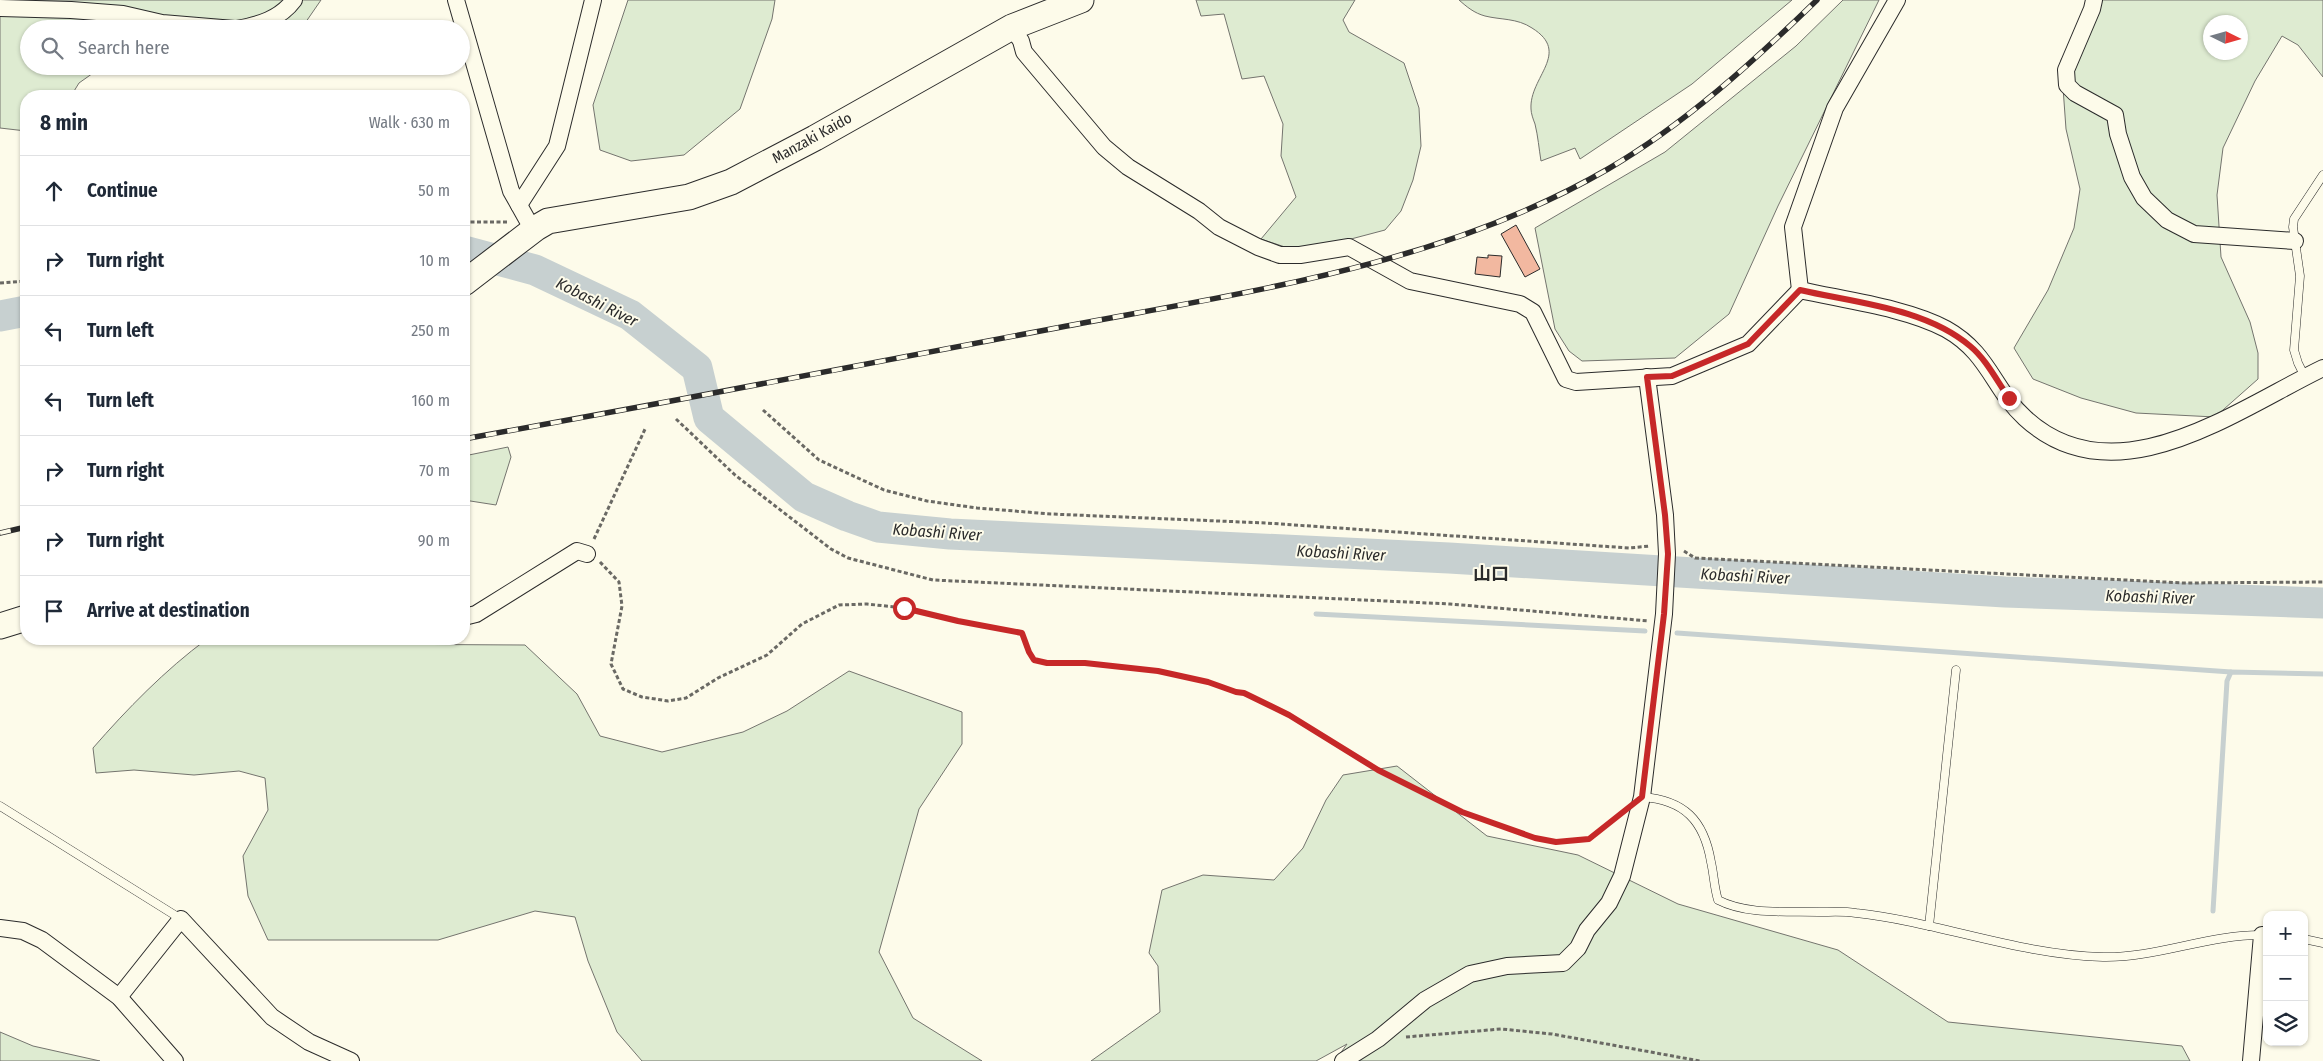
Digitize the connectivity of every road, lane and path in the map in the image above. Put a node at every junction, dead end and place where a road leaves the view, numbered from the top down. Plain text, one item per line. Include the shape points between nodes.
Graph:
1 (294, 0) edge
2 (456, 0) edge
3 (593, 0) edge
4 (1082, 0) edge
5 (1897, 0) edge
6 (2094, 0) edge
7 (0, 8) edge
8 (152, 20) edge
9 (268, 20) edge
10 (462, 20) edge
11 (1012, 27) junction
12 (470, 49) edge
13 (2323, 175) edge
14 (519, 205) junction
15 (470, 222) edge
16 (531, 227) junction
17 (2294, 241) junction
18 (470, 278) edge
19 (20, 282) edge
20 (0, 283) edge
21 (1800, 290) junction
22 (2323, 368) edge
23 (1647, 377) junction
24 (2305, 377) junction
25 (763, 410) dead end
26 (676, 419) dead end
27 (646, 427) dead end
28 (1667, 548) junction
29 (587, 554) junction
30 (2323, 582) edge
31 (470, 616) edge
32 (1663, 618) junction
33 (20, 620) edge
34 (0, 626) edge
35 (1956, 670) dead end
36 (1642, 797) junction
37 (0, 806) edge
38 (181, 919) junction
39 (1929, 926) junction
40 (0, 928) edge
41 (2263, 935) edge
42 (2308, 940) edge
43 (2323, 943) edge
44 (2263, 945) edge
45 (119, 997) junction
46 (1378, 1039) junction
47 (175, 1061) edge
48 (351, 1061) edge
49 (1343, 1061) edge
50 (1700, 1061) edge
51 (2251, 1061) edge

1 - 9 street via 286,10
2 - 10 street
3 - 14 street via 557,146
4 - 11 main road, Manzaki Kaido
5 - 21 street via 1835,108 1793,227
6 - 17 street via 2066,70 2067,85 2075,93 2115,115 2125,161 2144,198 2167,220 2194,234
7 - 8 street via 123,14
11 - 16 main road, Manzaki Kaido via 730,182 689,197 548,221
11 - 23 street via 1024,52 1104,147 1128,167 1219,227 1280,256 1349,247 1410,281 1520,304 1533,312 1566,379 1576,382
12 - 14 street via 511,191
13 - 17 lane via 2294,219
14 - 16 street
15 - 16 path via 516,222
16 - 18 main road, Manzaki Kaido
17 - 24 lane via 2300,276 2294,350
19 - 20 path
21 - 23 street via 1748,344 1672,376
21 - 24 street via 1922,317 1947,330 1971,346 2024,417 2051,439 2075,448 2123,452 2149,447 2243,412
22 - 24 street
23 - 28 street
25 - 28 path via 819,460 884,490 927,501 1051,514 1266,523
26 - 32 path via 735,475 830,549 848,558 933,580 1450,604
27 - 29 path
28 - 30 path via 1677,545 1695,558 2184,583
28 - 32 street
29 - 31 street via 577,551
29 - 36 path via 602,563 619,582 622,606 611,664 623,689 642,696 668,701 686,698 718,678 767,655 802,624 839,605 867,604 904,608 1022,633 1034,660 1158,671 1244,693 1289,715 1378,770 1462,812 1535,838 1556,842 1589,839
32 - 36 street
33 - 34 main road
35 - 39 lane
36 - 39 lane via 1660,798 1681,806 1700,826 1718,900 1731,907 1856,913
36 - 46 street via 1622,876 1609,903 1587,930 1578,948 1563,963 1507,966 1470,974 1425,1000
37 - 38 lane
38 - 45 street
38 - 48 street via 272,1017 309,1042
39 - 41 lane via 2035,949 2102,957 2128,956 2225,936
40 - 45 street via 22,931 42,940
42 - 43 lane
44 - 51 street
45 - 47 street
46 - 49 street
46 - 50 path via 1501,1029 1552,1034

